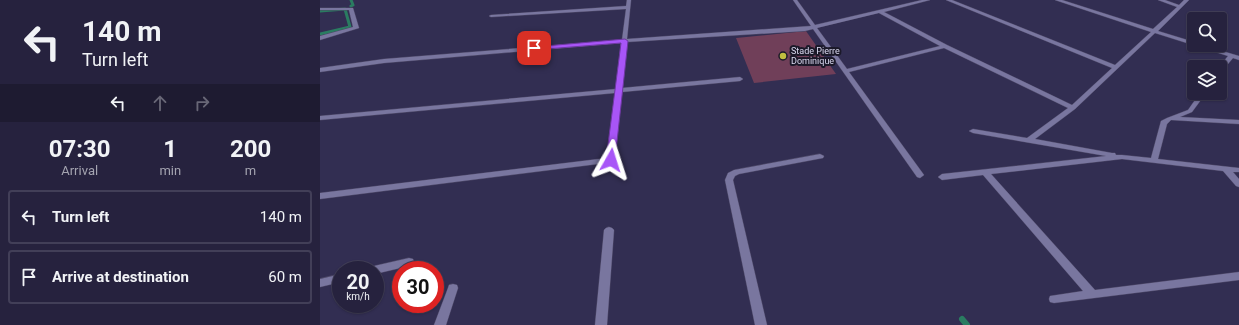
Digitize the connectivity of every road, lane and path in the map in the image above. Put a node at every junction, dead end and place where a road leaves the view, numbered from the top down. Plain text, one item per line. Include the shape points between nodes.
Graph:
1 (795, 0) edge
2 (928, 0) edge
3 (948, 0) edge
4 (1056, 0) edge
5 (1160, 0) edge
6 (1187, 0) edge
7 (629, 4) edge
8 (1179, 6) junction
9 (320, 9) edge
10 (881, 12) junction
11 (491, 16) dead end
12 (814, 28) junction
13 (1153, 32) junction
14 (320, 38) edge
15 (625, 41) junction
16 (1187, 43) edge
17 (945, 46) junction
18 (1218, 52) edge
19 (1231, 56) junction
20 (1239, 58) edge
21 (1227, 61) edge
22 (1116, 66) junction
23 (320, 70) edge
24 (845, 71) junction
25 (740, 79) dead end
26 (619, 91) junction
27 (1198, 100) edge
28 (1073, 108) junction
29 (320, 118) edge
30 (1168, 119) junction
31 (1239, 122) edge
32 (973, 131) dead end
33 (1029, 140) junction
34 (820, 156) dead end
35 (1122, 157) junction
36 (1154, 160) junction
37 (1226, 169) junction
38 (1239, 170) edge
39 (985, 172) junction
40 (920, 175) dead end
41 (942, 177) dead end
42 (1239, 184) edge
43 (320, 196) edge
44 (609, 230) dead end
45 (1239, 276) edge
46 (332, 280) edge
47 (320, 283) edge
48 (453, 288) dead end
49 (1093, 295) junction
50 (1054, 300) dead end
51 (440, 325) edge
52 (601, 325) edge
53 (761, 325) edge

1 - 12 street
2 - 10 street
3 - 22 street
4 - 13 street
5 - 8 street
6 - 8 street
7 - 11 street
7 - 15 street
8 - 13 street
9 - 14 street via 351,9 356,28
10 - 12 street
10 - 17 street
12 - 15 street
12 - 24 street
13 - 16 street
13 - 22 street
15 - 23 street via 384,61
15 - 26 street
17 - 24 street
17 - 28 street
18 - 19 street
19 - 20 street
19 - 21 street
22 - 28 street
24 - 40 street
25 - 26 street
26 - 29 street
26 - 43 street via 611,160
27 - 30 street via 1190,112
28 - 33 street
30 - 31 street
30 - 36 street via 1162,128
32 - 33 street
33 - 35 street
34 - 53 street via 737,172 730,175 728,180
35 - 36 street
35 - 39 street
36 - 37 street
37 - 38 street
37 - 42 street
39 - 41 street
39 - 49 street
44 - 52 street
45 - 49 street
46 - 47 street
48 - 51 street
49 - 50 street

